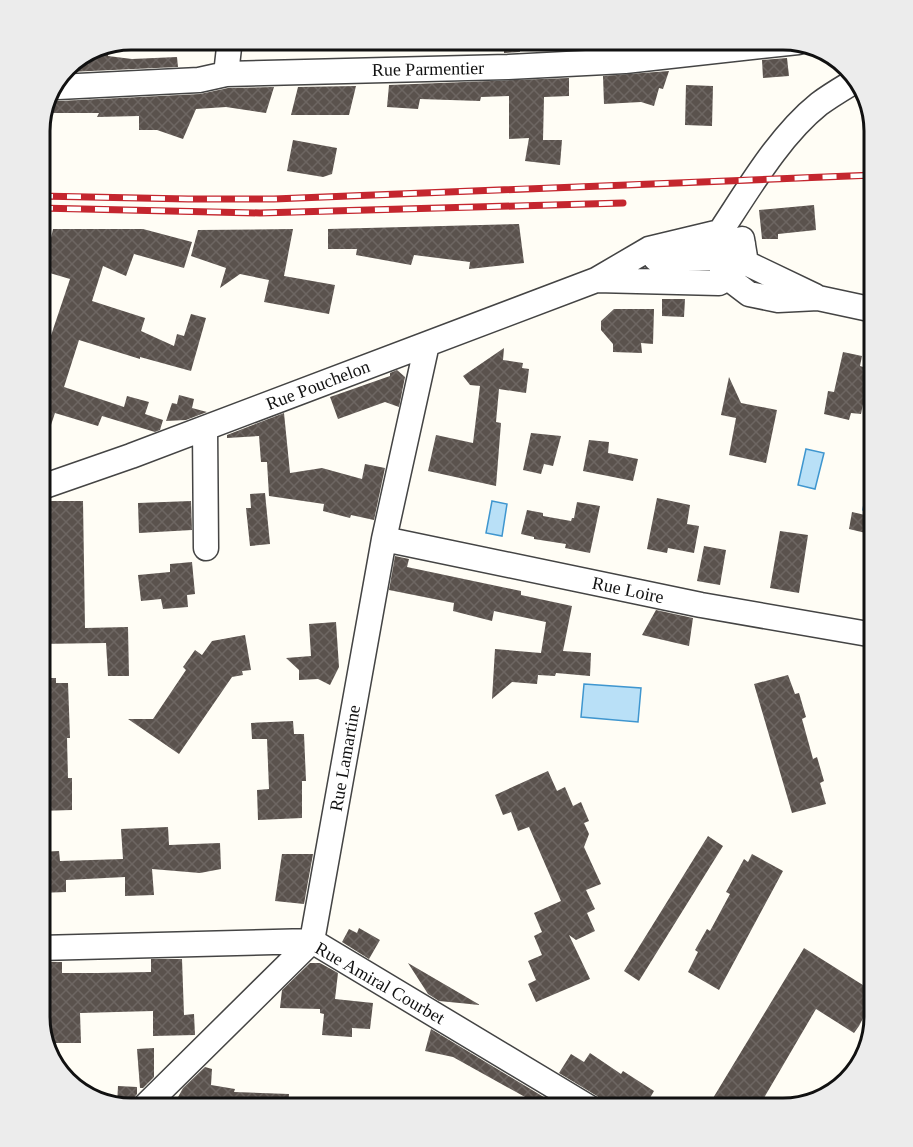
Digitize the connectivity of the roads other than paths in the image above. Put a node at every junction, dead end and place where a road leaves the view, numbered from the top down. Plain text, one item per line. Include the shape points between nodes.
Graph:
1 (228, 50) edge
2 (626, 50) edge
3 (225, 74) junction
4 (849, 85) edge
5 (63, 87) edge
6 (747, 192) junction
7 (720, 232) junction
8 (630, 260) junction
9 (734, 261) junction
10 (596, 280) junction
11 (864, 308) edge
12 (427, 344) junction
13 (205, 428) junction
14 (50, 484) edge
15 (384, 538) junction
16 (206, 548) dead end
17 (864, 633) edge
18 (312, 941) junction
19 (50, 948) edge
20 (153, 1098) edge
21 (573, 1098) edge

1 - 3 street
2 - 3 street, Rue Parmentier via 508,67
3 - 5 street, Rue Parmentier via 199,80
4 - 6 street via 800,122
6 - 7 street
6 - 9 street
7 - 8 street via 649,249
7 - 9 street
8 - 9 street
8 - 10 street
9 - 10 street via 719,283
9 - 11 street via 748,294 778,300 818,298
10 - 12 street, Rue Pouchelon
12 - 13 street, Rue Pouchelon
12 - 15 street, Rue Lamartine
13 - 14 street, Rue Pouchelon
13 - 16 street
15 - 17 street, Rue Loire via 701,605
15 - 18 street, Rue Lamartine
18 - 19 street, Rue Amiral Courbet
18 - 20 street
18 - 21 street, Rue Amiral Courbet

